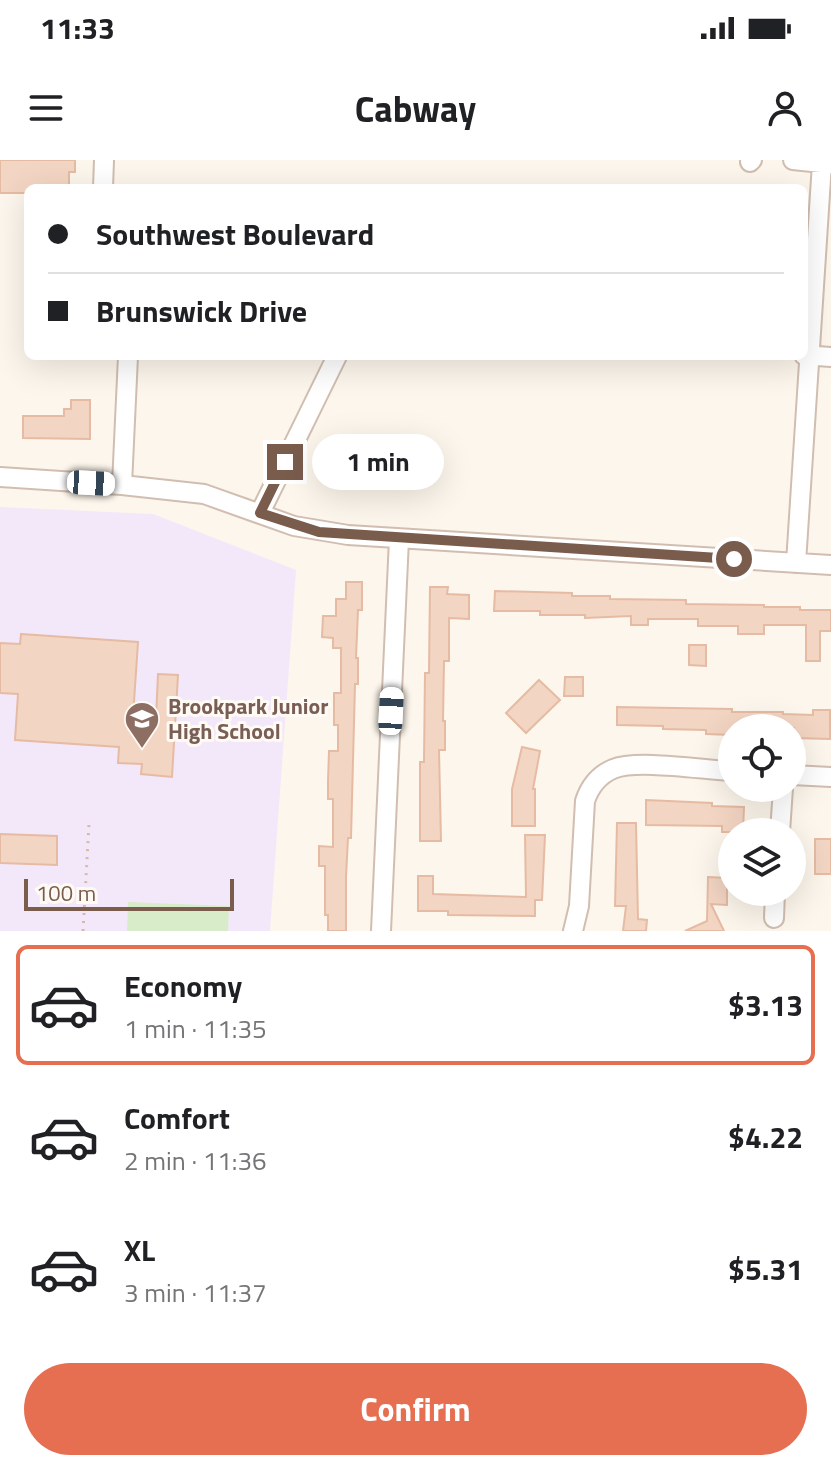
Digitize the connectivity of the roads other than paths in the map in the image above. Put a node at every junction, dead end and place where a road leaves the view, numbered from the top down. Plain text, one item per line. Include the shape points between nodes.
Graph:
1 (104, 160) edge
2 (793, 160) edge
3 (827, 164) edge
4 (103, 184) edge
5 (808, 345) edge
6 (808, 355) edge
7 (831, 357) edge
8 (128, 360) edge
9 (335, 360) edge
10 (807, 360) edge
11 (0, 477) edge
12 (122, 485) junction
13 (260, 513) junction
14 (399, 539) junction
15 (796, 563) junction
16 (831, 565) edge
17 (718, 770) edge
18 (806, 776) edge
19 (831, 777) edge
20 (774, 906) edge
21 (774, 918) dead end
22 (381, 931) edge
23 (573, 931) edge

1 - 4 street
2 - 3 street
3 - 5 street
6 - 7 street
8 - 12 street
9 - 13 street
10 - 15 street
11 - 12 street
12 - 13 street via 204,494
13 - 14 street via 319,532
14 - 15 street
14 - 22 street
15 - 16 street
17 - 23 street via 623,766 594,770 585,801
18 - 19 street
20 - 21 street

